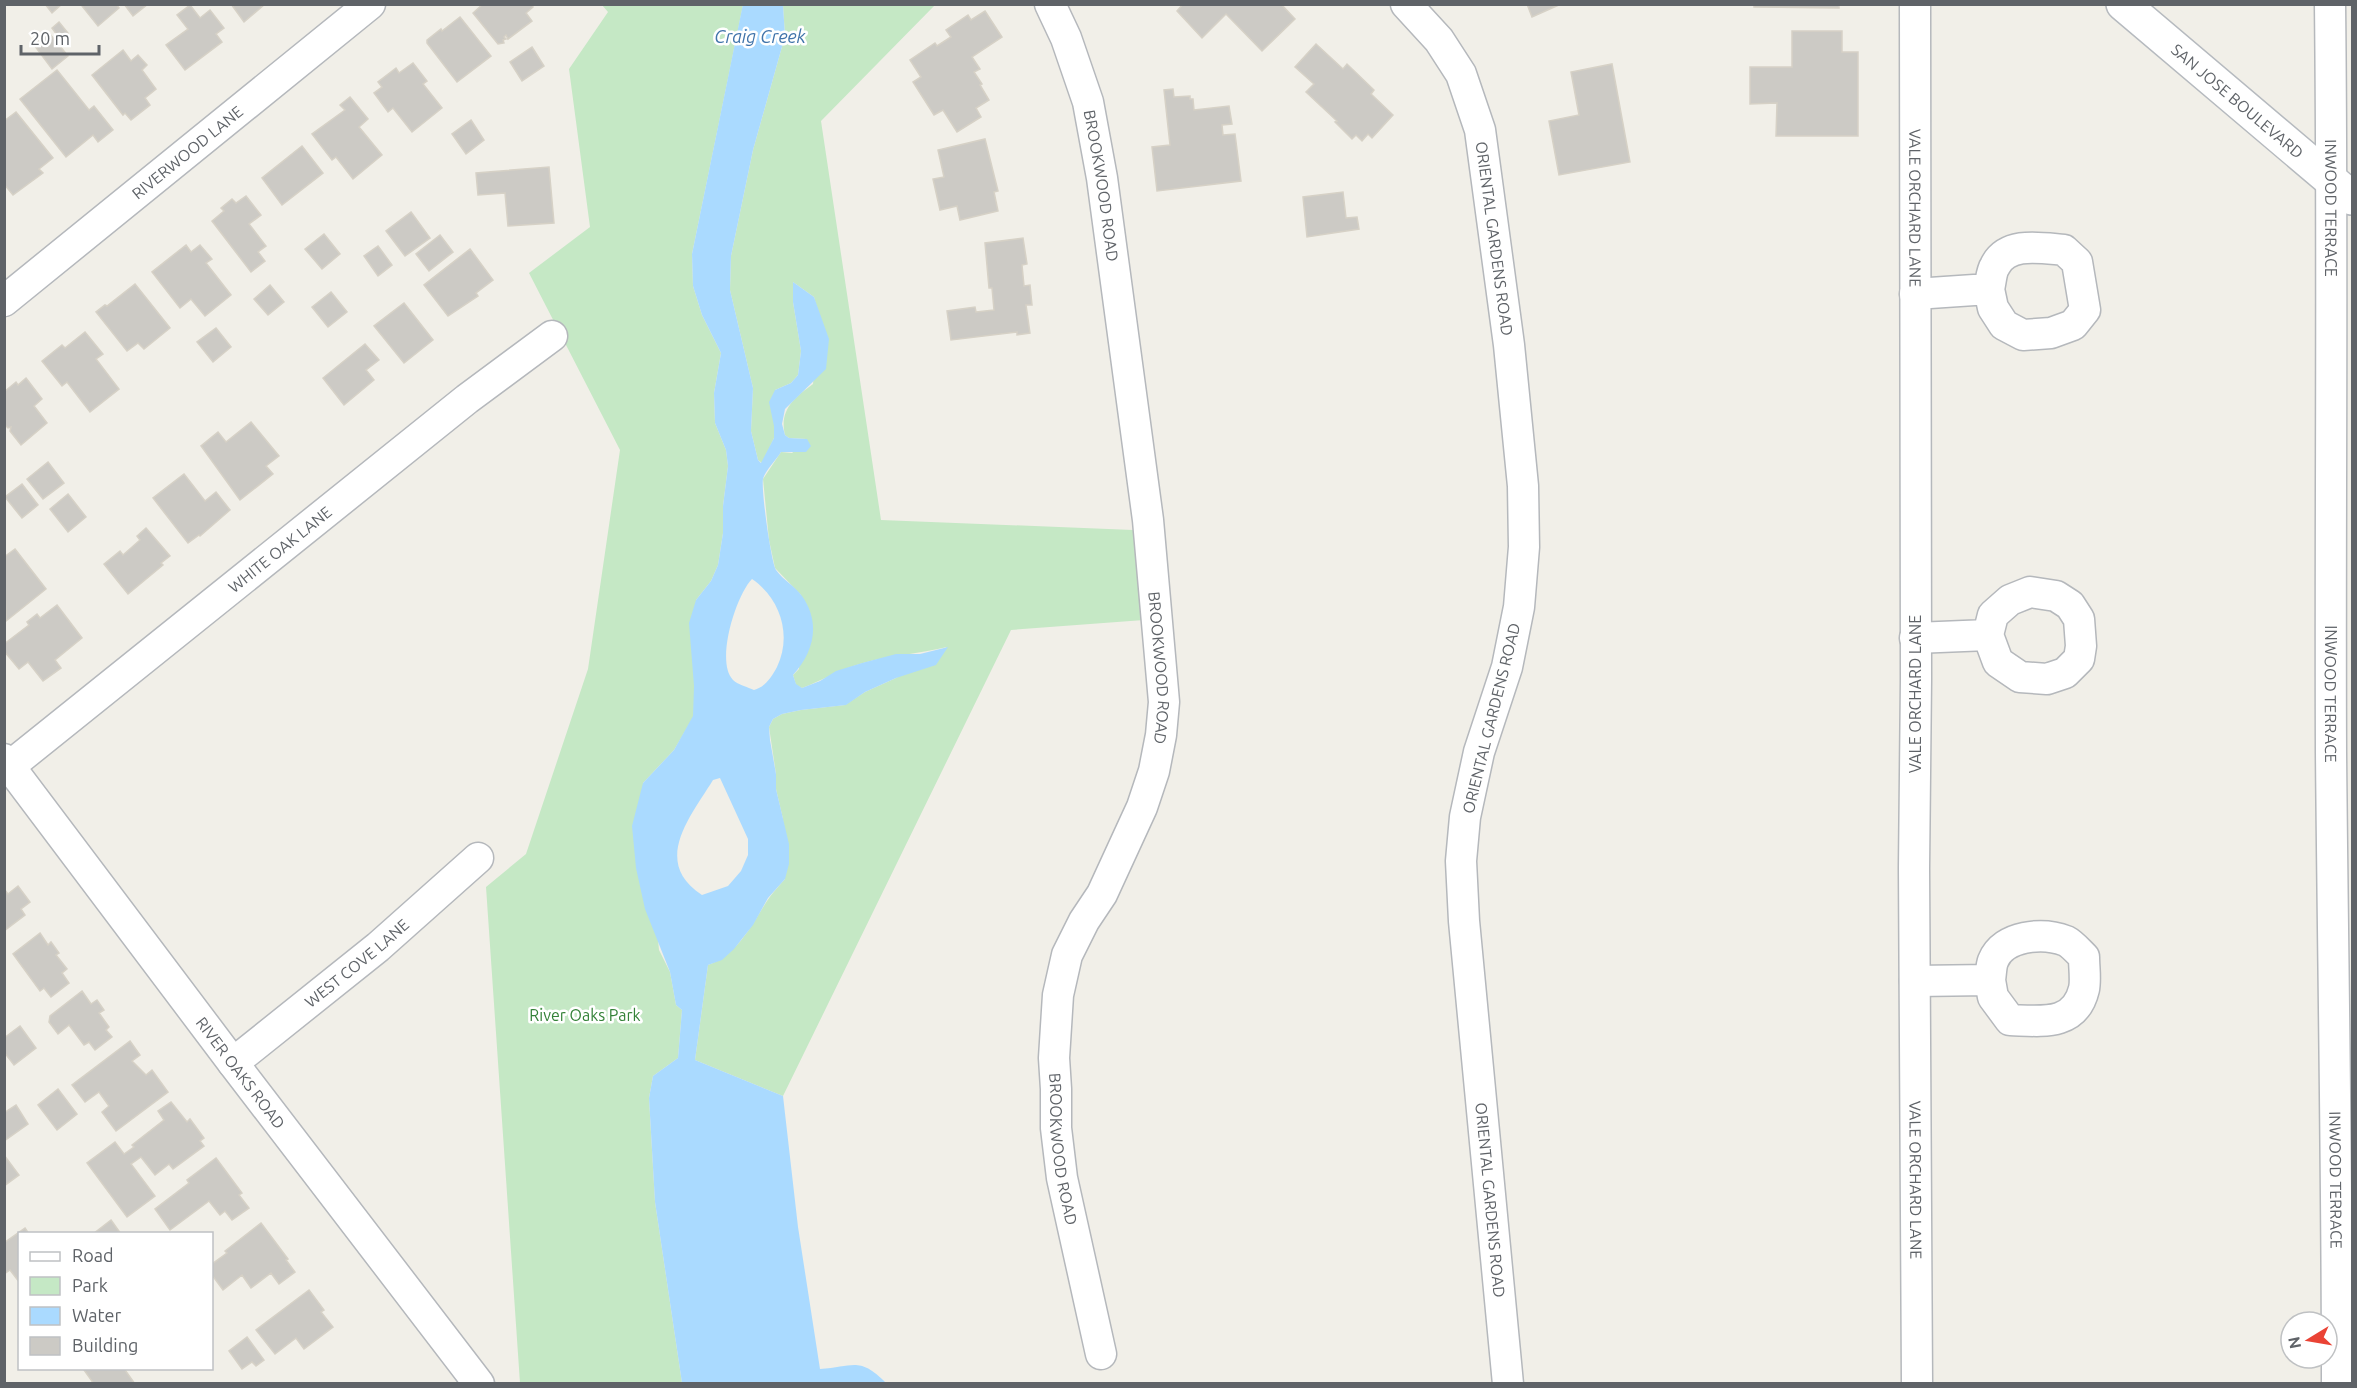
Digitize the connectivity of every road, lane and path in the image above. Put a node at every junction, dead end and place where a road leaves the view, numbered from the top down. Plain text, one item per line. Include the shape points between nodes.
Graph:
1 (370, 4) edge
2 (1050, 4) edge
3 (1406, 4) edge
4 (1915, 4) edge
5 (2123, 4) edge
6 (2330, 4) edge
7 (2342, 189) edge
8 (1989, 289) dead end
9 (1915, 294) junction
10 (4, 301) edge
11 (552, 336) dead end
12 (1988, 635) dead end
13 (1915, 638) junction
14 (7, 763) edge
15 (478, 858) dead end
16 (1990, 980) dead end
17 (1915, 981) junction
18 (233, 1063) junction
19 (1101, 1354) dead end
20 (479, 1383) edge
21 (1508, 1383) edge
22 (1917, 1383) edge
23 (2337, 1383) edge

1 - 10 street, RIVERWOOD LANE
2 - 19 street, BROOKWOOD ROAD via 1088,102 1102,178 1148,520 1164,702 1155,762 1142,807 1102,894 1067,955 1059,995 1054,1058 1056,1128 1062,1178
3 - 21 street, ORIENTAL GARDENS ROAD via 1439,40 1461,74 1480,130 1509,345 1523,486 1524,547 1519,607 1507,667 1479,752 1465,817 1461,861
4 - 9 street, VALE ORCHARD LANE
5 - 7 street, SAN JOSE BOULEVARD
6 - 7 street, INWOOD TERRACE
7 - 23 street, INWOOD TERRACE via 2331,755
8 - 9 street
9 - 13 street, VALE ORCHARD LANE
11 - 14 street, WHITE OAK LANE
12 - 13 street
13 - 17 street, VALE ORCHARD LANE
14 - 18 street, RIVER OAKS ROAD
15 - 18 street, WEST COVE LANE via 378,946
16 - 17 street
17 - 22 street, VALE ORCHARD LANE
18 - 20 street, RIVER OAKS ROAD

